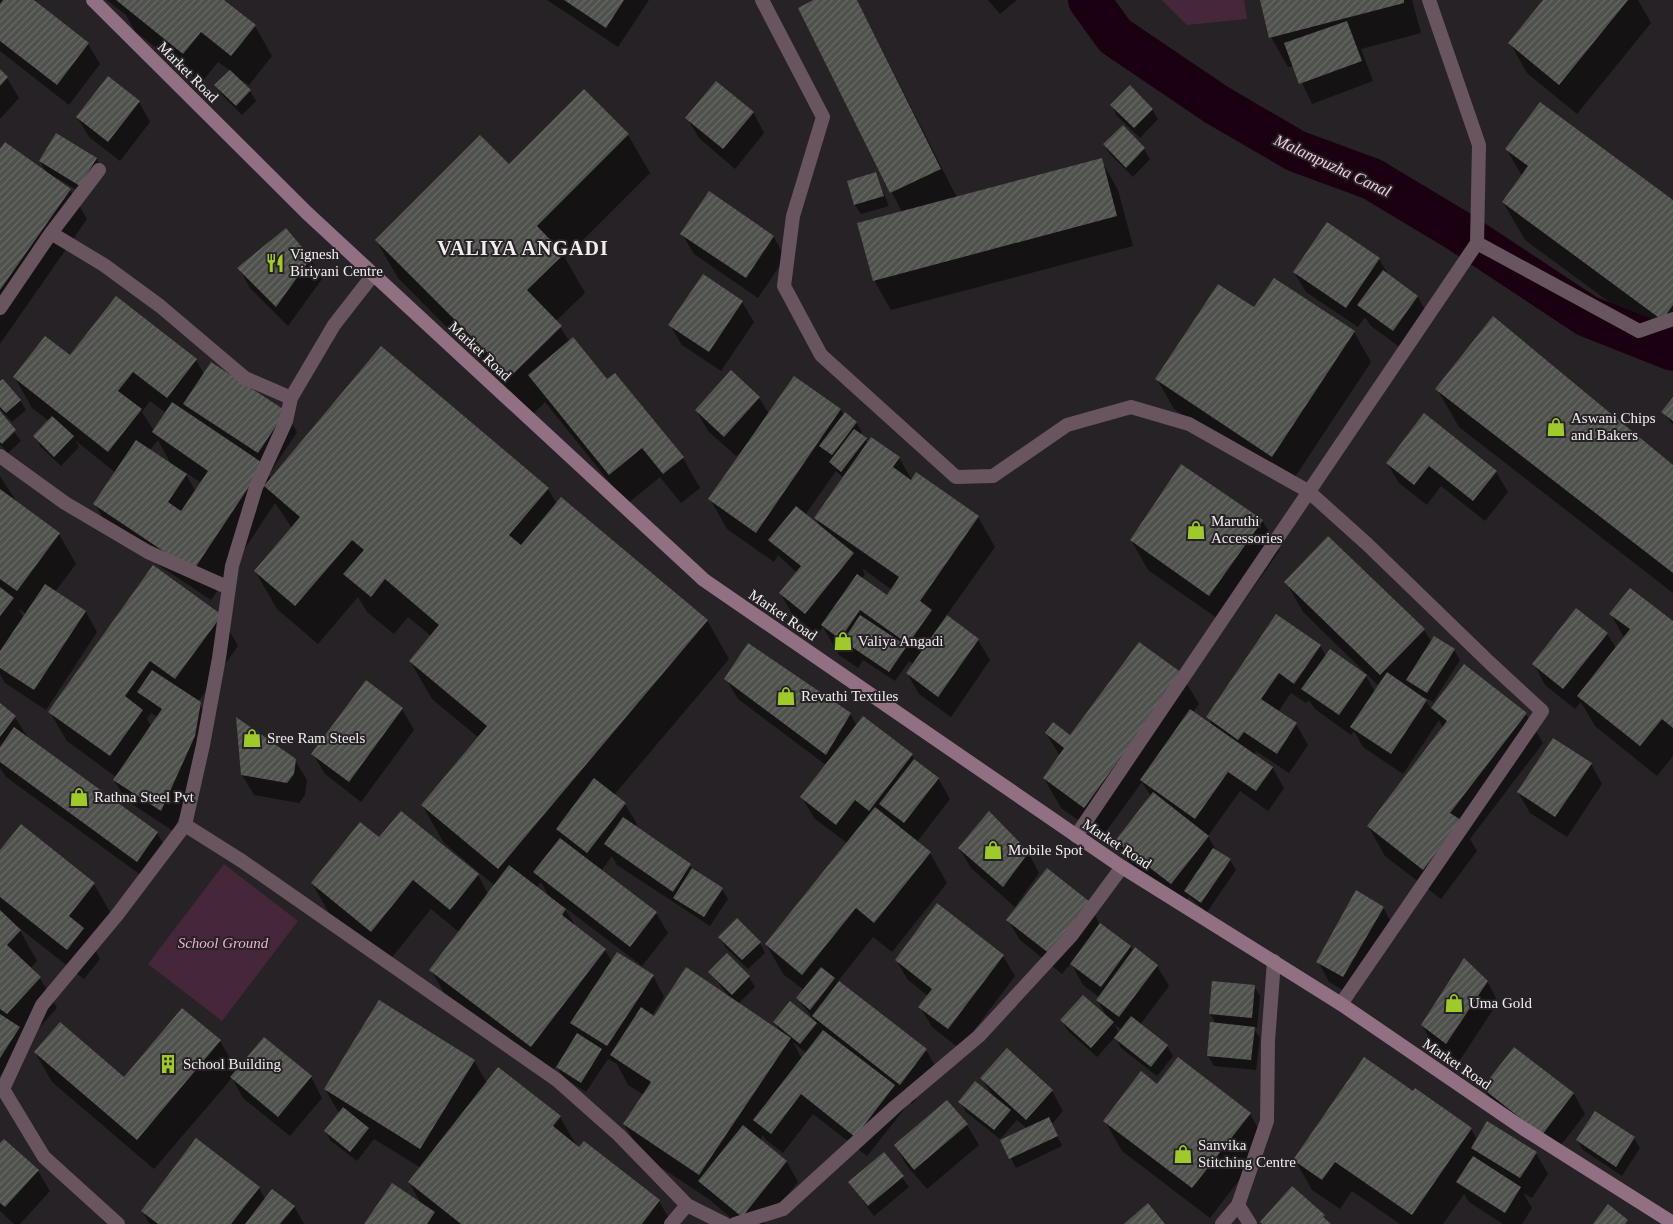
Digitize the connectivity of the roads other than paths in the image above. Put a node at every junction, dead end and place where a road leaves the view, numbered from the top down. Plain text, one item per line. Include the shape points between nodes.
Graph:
1 (92, 0) edge
2 (762, 0) edge
3 (1429, 0) edge
4 (99, 170) dead end
5 (51, 232) junction
6 (1477, 243) junction
7 (373, 274) junction
8 (0, 308) edge
9 (1673, 319) edge
10 (291, 398) junction
11 (0, 456) edge
12 (1308, 492) junction
13 (229, 588) junction
14 (184, 824) junction
15 (1076, 836) junction
16 (1122, 867) junction
17 (1274, 961) junction
18 (1341, 1004) junction
19 (1238, 1204) junction
20 (687, 1205) junction
21 (1673, 1223) edge
22 (118, 1224) edge
23 (671, 1224) edge
24 (725, 1224) edge
25 (735, 1224) edge
26 (1222, 1224) edge
27 (1250, 1224) edge

1 - 7 main road, Market Road via 306,213
2 - 12 street via 823,117 794,216 784,286 821,355 889,417 956,476 993,476 1067,425 1131,407 1189,424
3 - 6 street via 1479,145
4 - 5 street
5 - 8 street
5 - 10 street via 160,306 245,378
6 - 9 street via 1639,330
6 - 12 street
7 - 10 street via 334,325
7 - 15 main road, Market Road via 704,580
10 - 13 street via 286,422 256,487 232,566
11 - 13 street via 65,504 140,547
12 - 15 street
12 - 18 street via 1542,711
13 - 14 street via 204,745
14 - 20 street via 557,1080 619,1135
14 - 22 street via 117,915 42,1005 3,1089 44,1157
15 - 16 main road, Market Road
16 - 17 main road, Market Road
16 - 25 street via 1071,936 979,1036 783,1208
17 - 18 main road, Market Road
17 - 19 street via 1268,1041 1268,1121
18 - 21 main road, Market Road via 1524,1129
19 - 26 street
19 - 27 street
20 - 23 street
20 - 24 street

